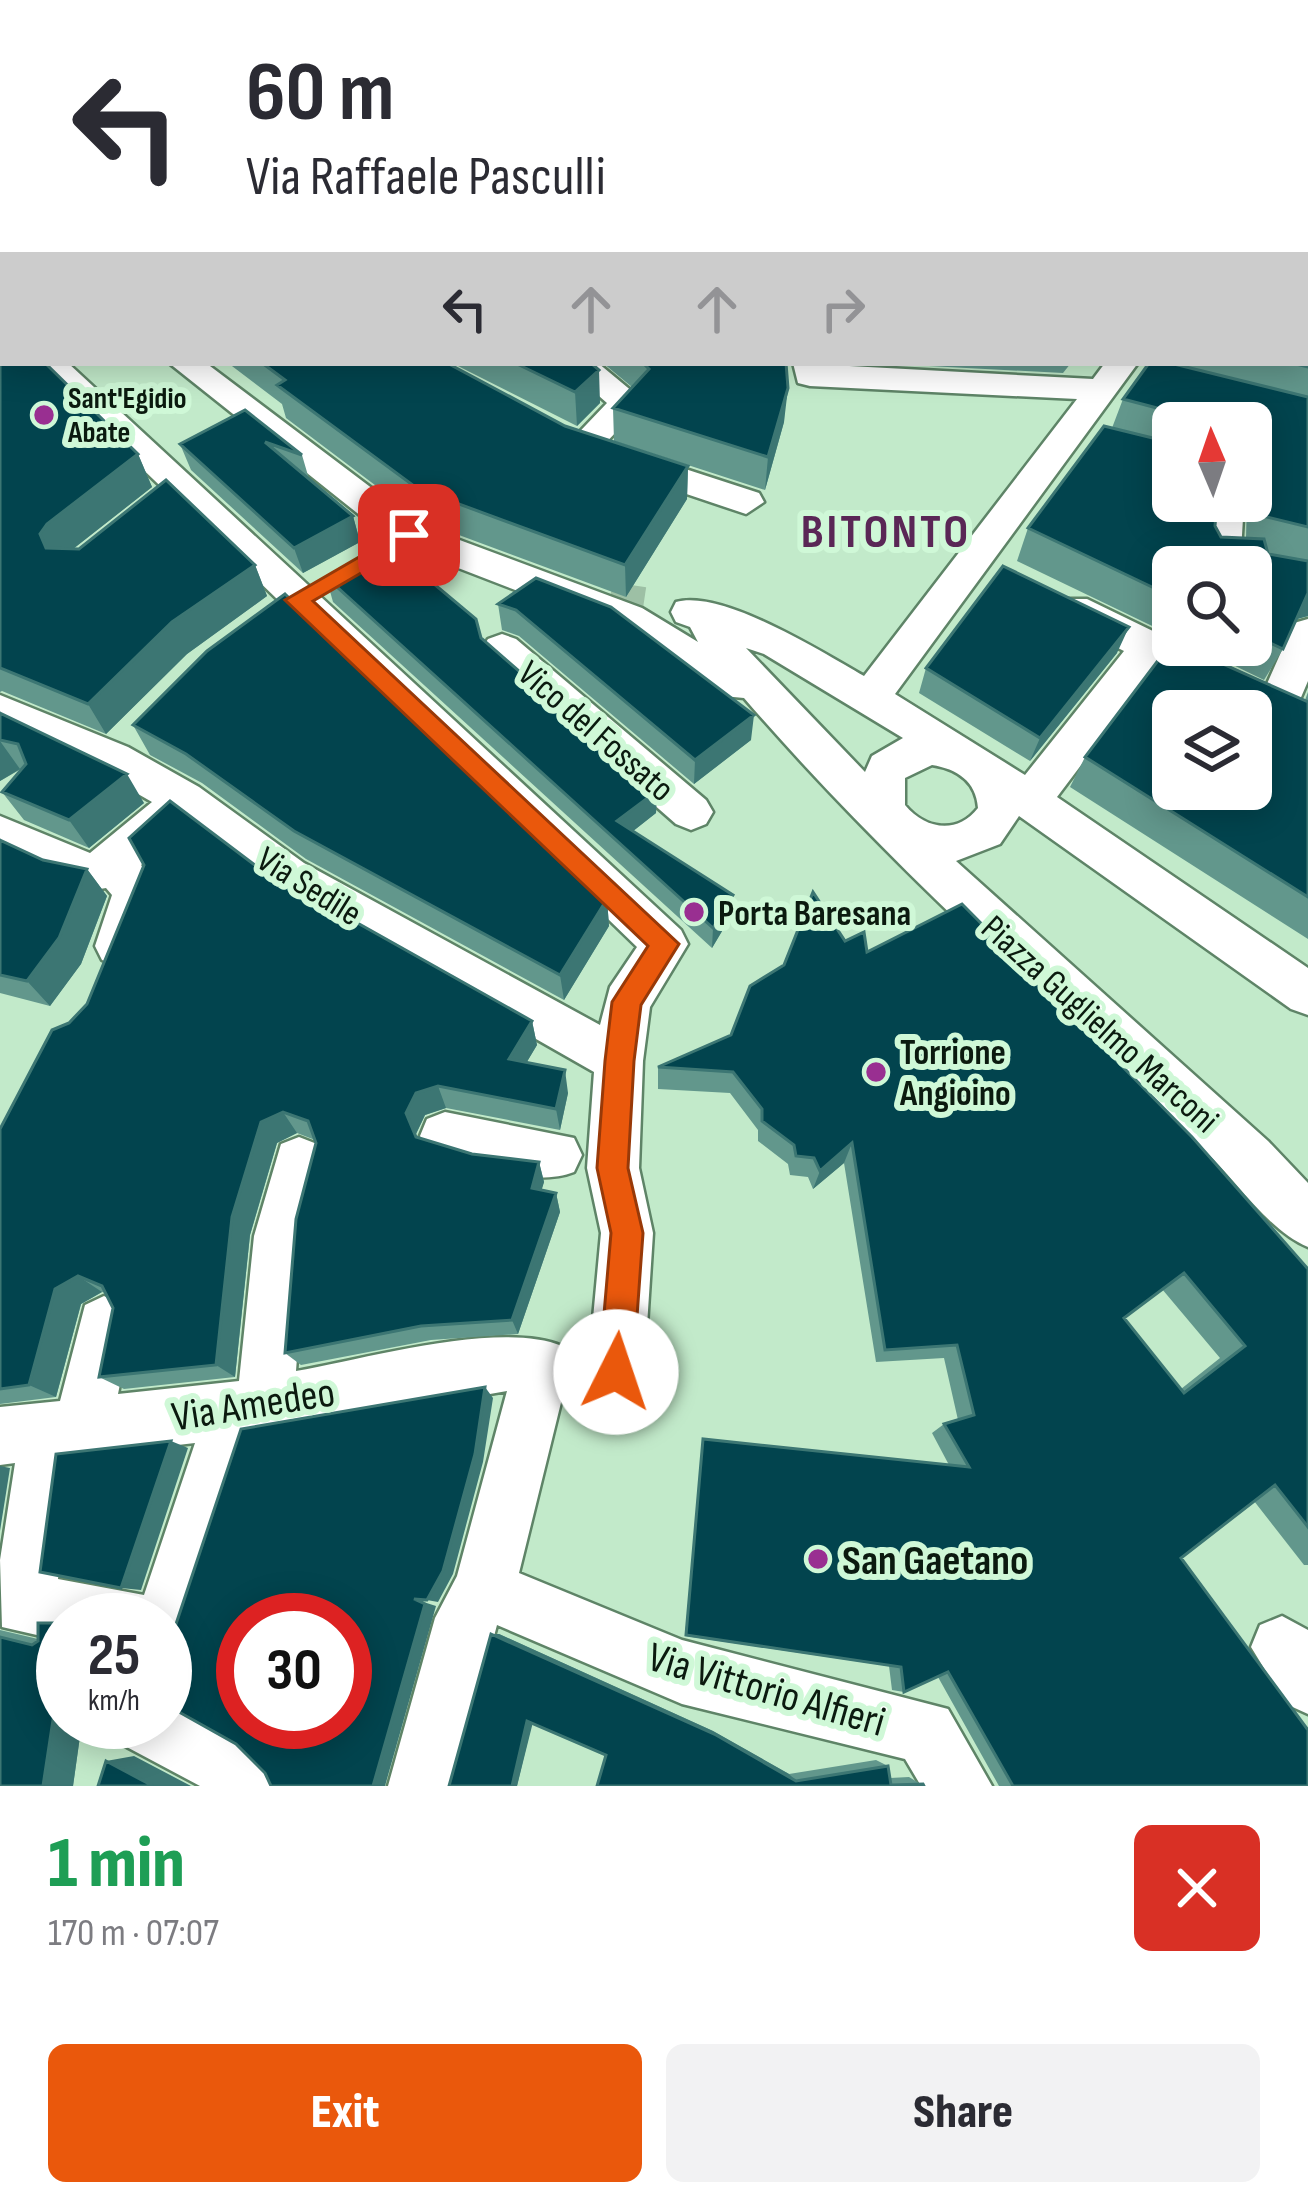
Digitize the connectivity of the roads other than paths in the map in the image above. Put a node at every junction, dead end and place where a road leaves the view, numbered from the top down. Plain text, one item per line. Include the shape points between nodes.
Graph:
1 (52, 366) edge
2 (189, 366) edge
3 (581, 366) edge
4 (809, 369) edge
5 (1112, 374) edge
6 (1159, 382) edge
7 (545, 431) edge
8 (1066, 436) junction
9 (582, 447) junction
10 (1109, 448) edge
11 (175, 482) junction
12 (746, 502) dead end
13 (145, 514) edge
14 (409, 535) junction
15 (371, 557) edge
16 (973, 560) junction
17 (1272, 573) edge
18 (1289, 577) edge
19 (334, 578) edge
20 (564, 591) junction
21 (610, 598) tunnel mouth
22 (297, 600) junction
23 (650, 605) tunnel mouth
24 (704, 614) junction
25 (260, 627) edge
26 (1308, 633) edge
27 (1149, 646) junction
28 (502, 649) edge
29 (871, 697) junction
30 (0, 711) edge
31 (1292, 717) edge
32 (812, 743) junction
33 (976, 763) junction
34 (184, 799) junction
35 (1030, 800) junction
36 (691, 812) dead end
37 (893, 824) junction
38 (3, 825) edge
39 (114, 868) junction
40 (97, 990) edge
41 (1308, 994) edge
42 (620, 1061) junction
43 (446, 1136) dead end
44 (556, 1155) dead end
45 (299, 1162) dead end
46 (1308, 1221) edge
47 (104, 1324) edge
48 (616, 1372) dead end
49 (250, 1407) junction
50 (44, 1430) edge
51 (484, 1589) junction
52 (178, 1593) edge
53 (36, 1607) edge
54 (192, 1742) edge
55 (257, 1786) edge
56 (421, 1786) edge
57 (959, 1786) edge

1 - 11 street
2 - 14 street
3 - 9 street via 628,402
4 - 5 street
5 - 6 street
5 - 8 street
7 - 9 street
8 - 10 street
8 - 16 street
9 - 12 street
11 - 13 street
11 - 22 street
14 - 15 street
14 - 20 street
16 - 27 street
16 - 29 street
17 - 18 street
19 - 22 street
20 - 21 street
20 - 32 street via 654,631
22 - 25 street
22 - 42 street via 665,944 627,1002
23 - 24 street
24 - 29 street via 778,644
24 - 32 street via 717,641
26 - 31 street
27 - 31 street
27 - 35 street
28 - 36 street, Vico del Fossato
29 - 33 street
30 - 34 street, Via Sedile via 68,742 128,744
32 - 37 street, Piazza Guglielmo Marconi
33 - 35 street
33 - 37 street via 950,751 914,751 887,768 879,795
33 - 37 street, Piazza Guglielmo Marconi via 1000,796 1000,812 982,837 946,846
34 - 39 street
34 - 42 street, Via Sedile via 288,876
35 - 41 street
37 - 46 street, Piazza Guglielmo Marconi via 992,926 1250,1157
38 - 39 street via 88,872
39 - 40 street via 136,891
42 - 48 street via 613,1168 627,1233
43 - 44 street
45 - 49 street
47 - 50 street
49 - 50 street, Via Amedeo
49 - 51 street, Via Amedeo via 505,1363 542,1366
49 - 52 street
50 - 53 street via 25,1605
51 - 56 street via 466,1618
51 - 57 street, Via Vittorio Alfieri via 682,1672 925,1732
54 - 55 street

